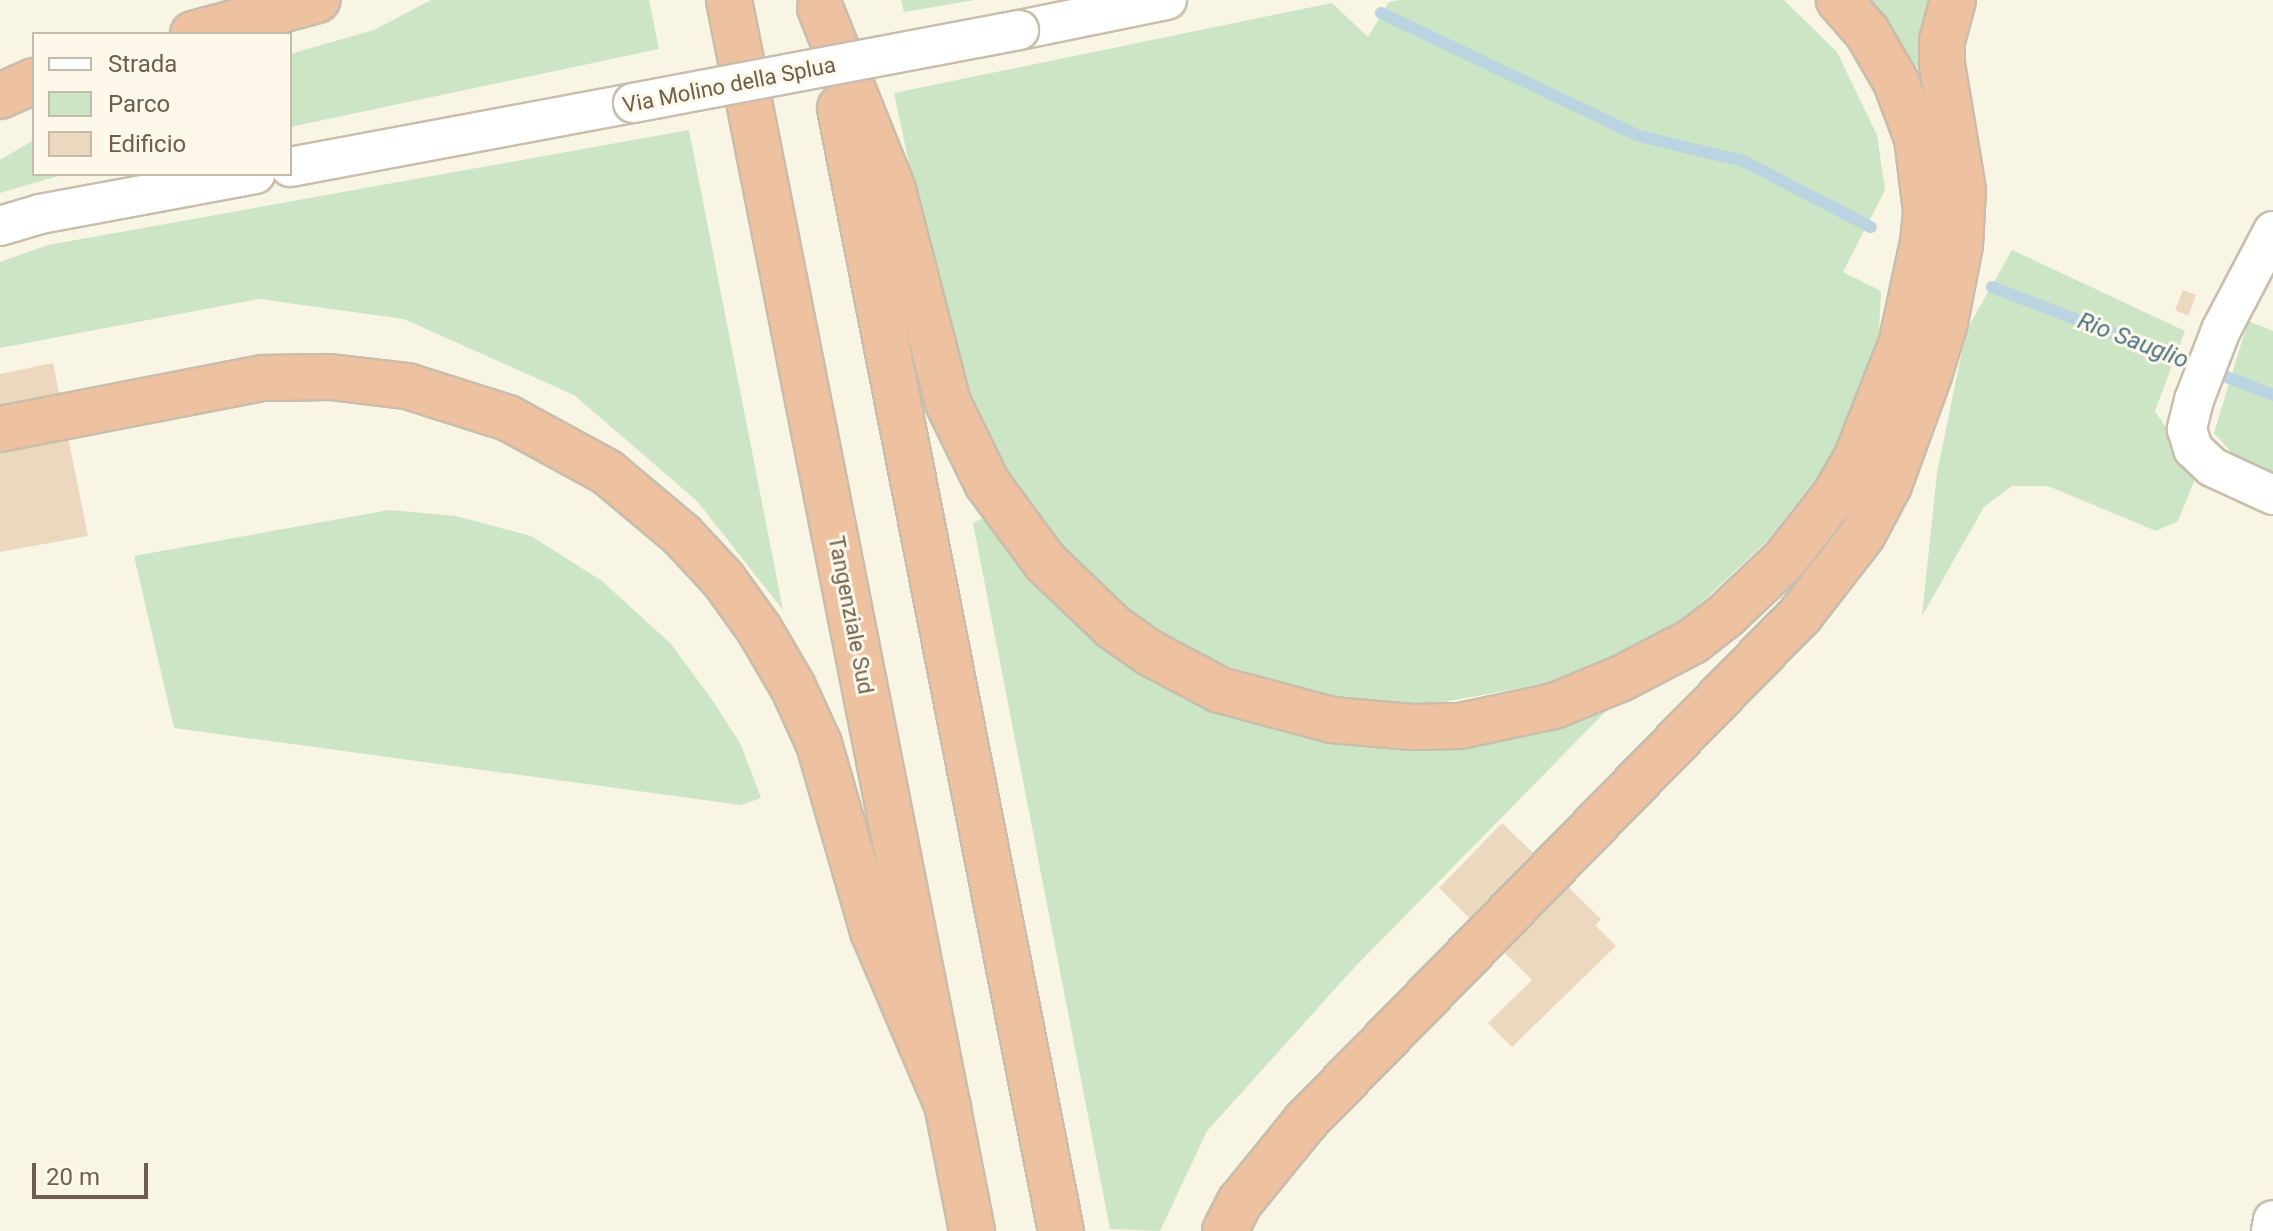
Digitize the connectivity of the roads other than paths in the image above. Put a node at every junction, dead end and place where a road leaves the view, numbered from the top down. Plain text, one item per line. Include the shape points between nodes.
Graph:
1 (317, 0) edge
2 (729, 0) edge
3 (1167, 0) edge
4 (1953, 0) edge
5 (1845, 3) edge
6 (819, 4) edge
7 (200, 32) edge
8 (32, 82) edge
9 (0, 96) edge
10 (292, 167) edge
11 (244, 176) edge
12 (0, 226) edge
13 (2273, 231) edge
14 (0, 429) edge
15 (2273, 495) edge
16 (948, 1107) junction
17 (2273, 1220) edge
18 (972, 1231) edge
19 (1061, 1231) edge
20 (1225, 1231) edge
21 (2271, 1231) edge

1 - 7 highway
2 - 16 highway, Tangenziale Sud
3 - 10 street, Via Molino della Splua, bridge
4 - 20 highway via 1942,64 1962,178 1960,245 1929,375 1889,485 1863,534 1801,614 1305,1122 1240,1202
5 - 6 highway via 1882,55 1908,112 1923,170 1926,211 1901,345 1872,422 1835,495 1785,559 1693,641 1554,706 1460,726 1412,727 1332,720 1220,690 1113,627 1045,562 987,483 948,403 893,190
6 - 19 highway
8 - 9 highway
11 - 12 street
13 - 15 street via 2221,330 2187,429 2193,449 2212,467
14 - 16 highway via 263,378 330,377 407,386 508,418 607,472 682,535 723,579 793,687 819,744 873,931
16 - 18 highway, Tangenziale Sud
17 - 21 street

